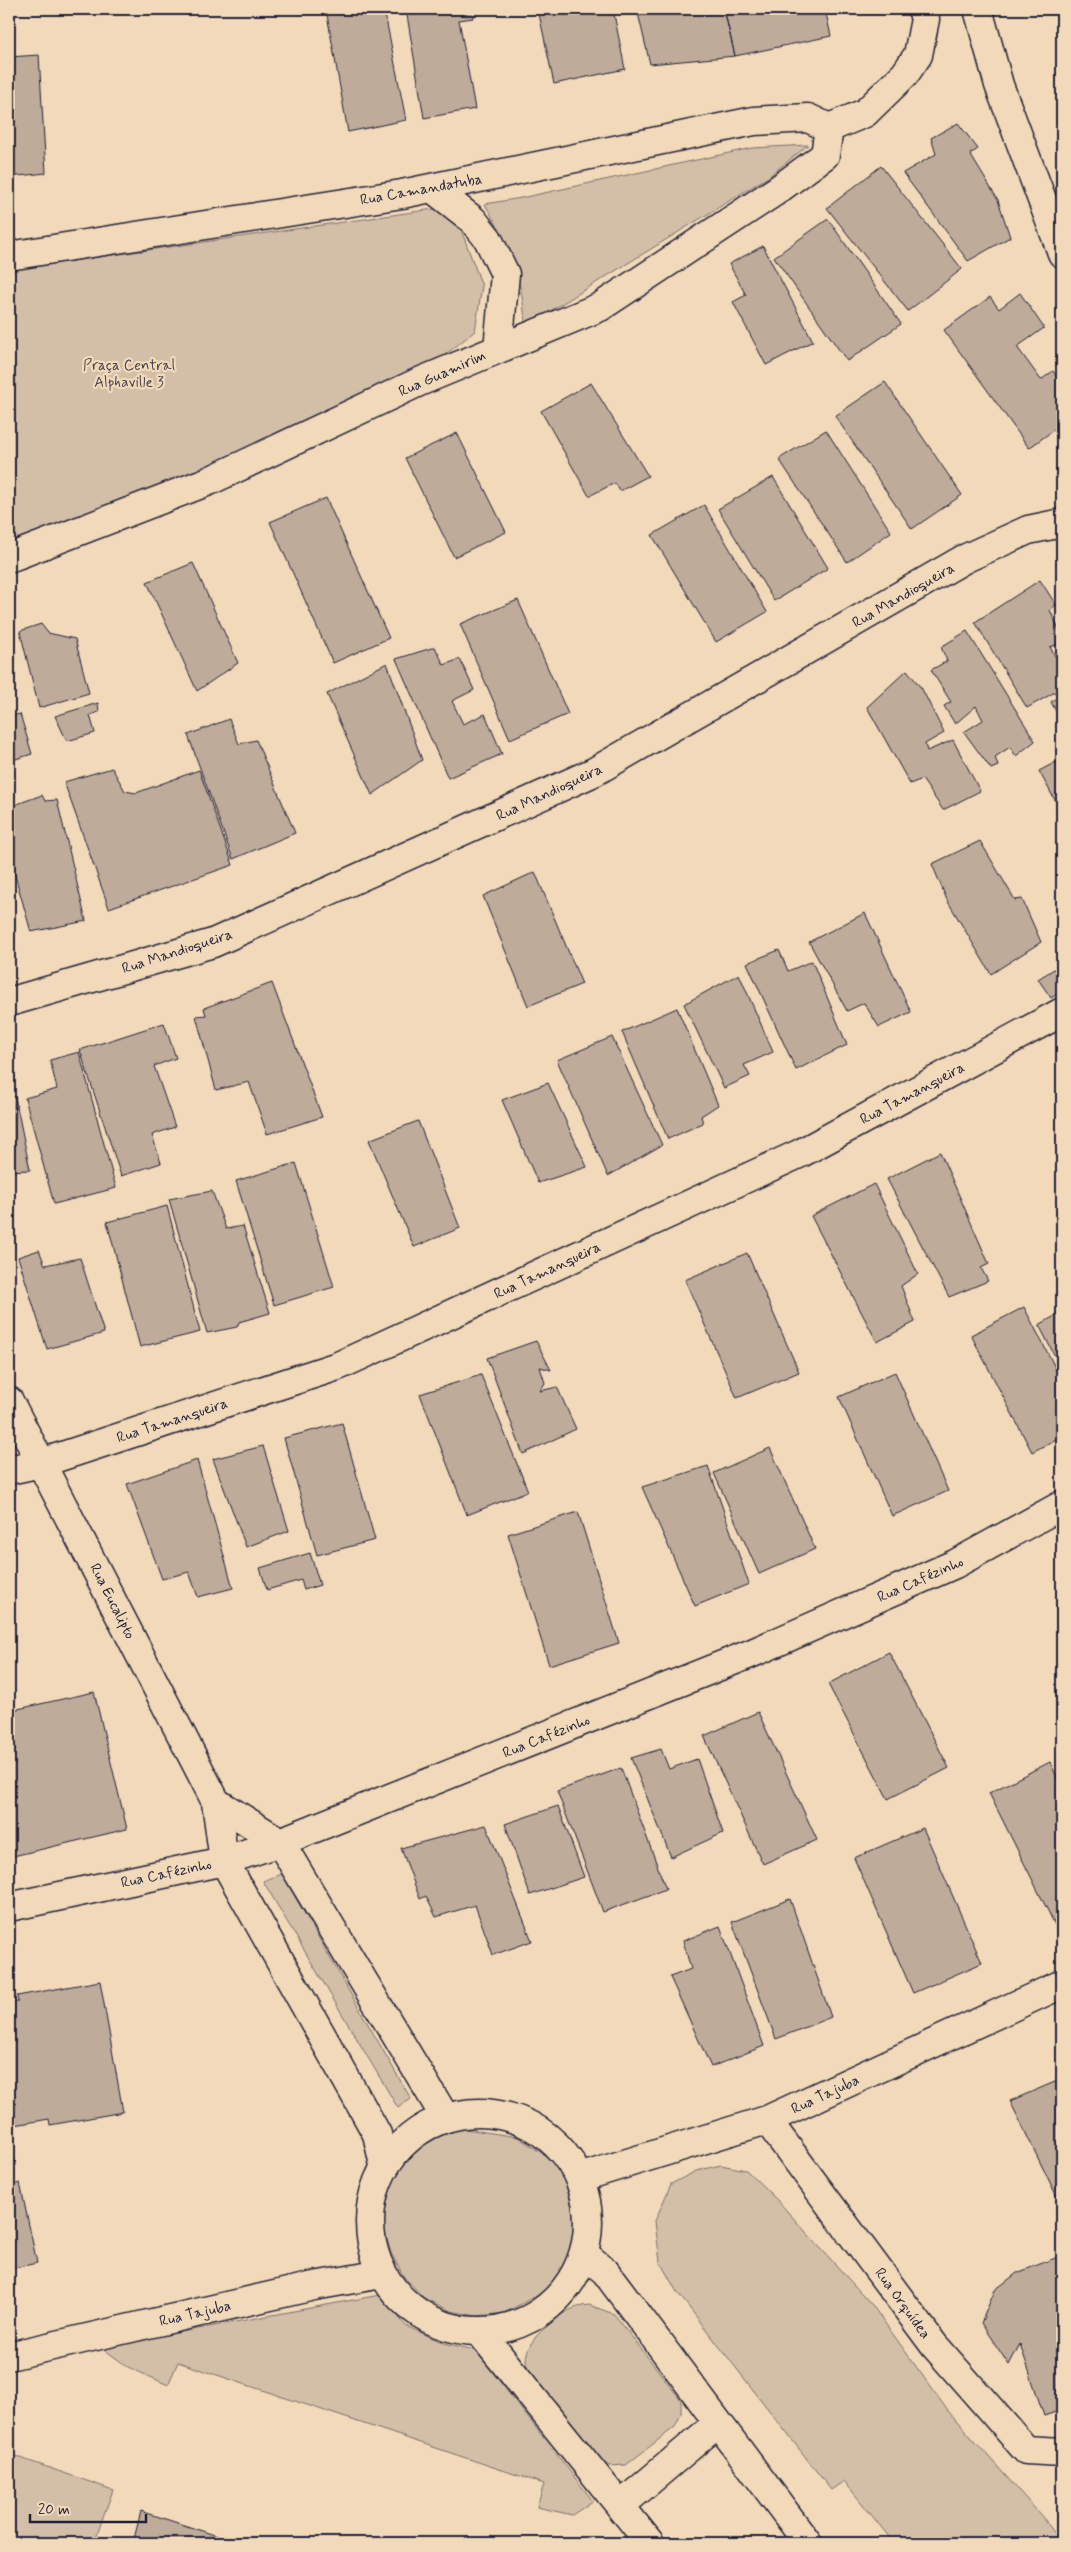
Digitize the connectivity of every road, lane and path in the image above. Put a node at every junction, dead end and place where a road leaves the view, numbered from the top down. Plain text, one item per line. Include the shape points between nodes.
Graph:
1 (922, 9) edge
2 (978, 9) edge
3 (829, 128) junction
4 (432, 188) junction
5 (1062, 253) edge
6 (9, 256) edge
7 (498, 349) junction
8 (1062, 523) edge
9 (9, 558) edge
10 (9, 1002) edge
11 (1062, 1012) edge
12 (9, 1401) edge
13 (41, 1464) junction
14 (9, 1470) edge
15 (1062, 1505) edge
16 (216, 1802) junction
17 (280, 1842) junction
18 (224, 1860) junction
19 (9, 1908) edge
20 (1062, 1984) edge
21 (445, 2117) junction
22 (767, 2120) junction
23 (384, 2165) junction
24 (578, 2178) junction
25 (584, 2254) junction
26 (382, 2274) junction
27 (479, 2331) junction
28 (9, 2356) edge
29 (718, 2423) junction
30 (1062, 2452) edge
31 (620, 2506) junction
32 (650, 2543) edge
33 (808, 2543) edge

1 - 3 street via 925,19 918,55 905,74 865,113
2 - 5 street via 999,85
3 - 4 street, Rua Camandatuba via 808,118 754,120
3 - 7 street, Rua Guamirim via 825,155 776,191 600,307
4 - 6 street, Rua Camandatuba
4 - 7 street via 478,226 505,274
7 - 9 street, Rua Guamirim via 419,382 222,476
8 - 10 street, Rua Mandioqueira via 1028,530 964,559 594,772 213,943
11 - 13 street, Rua Tamanqueira via 801,1154 338,1366
12 - 13 street, Rua Eucalipto
13 - 14 street, Rua Tamanqueira
13 - 16 street, Rua Eucalipto
15 - 17 street, Rua Cafézinho via 954,1564 750,1654
16 - 17 street
16 - 18 street, Rua Eucalipto
17 - 18 street, Rua Cafézinho
17 - 21 street
18 - 19 street, Rua Cafézinho
18 - 23 street via 377,2134
20 - 22 street, Rua Tajuba
21 - 23 street via 421,2128 400,2144
21 - 24 street via 477,2112 508,2116 537,2130 562,2150
22 - 24 street, Rua Tajuba
22 - 30 street, Rua Orquídea via 934,2344 1026,2450
23 - 26 street via 371,2201 370,2238
24 - 25 street via 587,2202
25 - 27 street via 569,2285 544,2309 514,2325
25 - 29 street via 605,2271
26 - 27 street via 400,2298 423,2316 450,2327
26 - 28 street, Rua Tajuba via 314,2286
27 - 31 street
29 - 31 street
29 - 33 street
31 - 32 street

